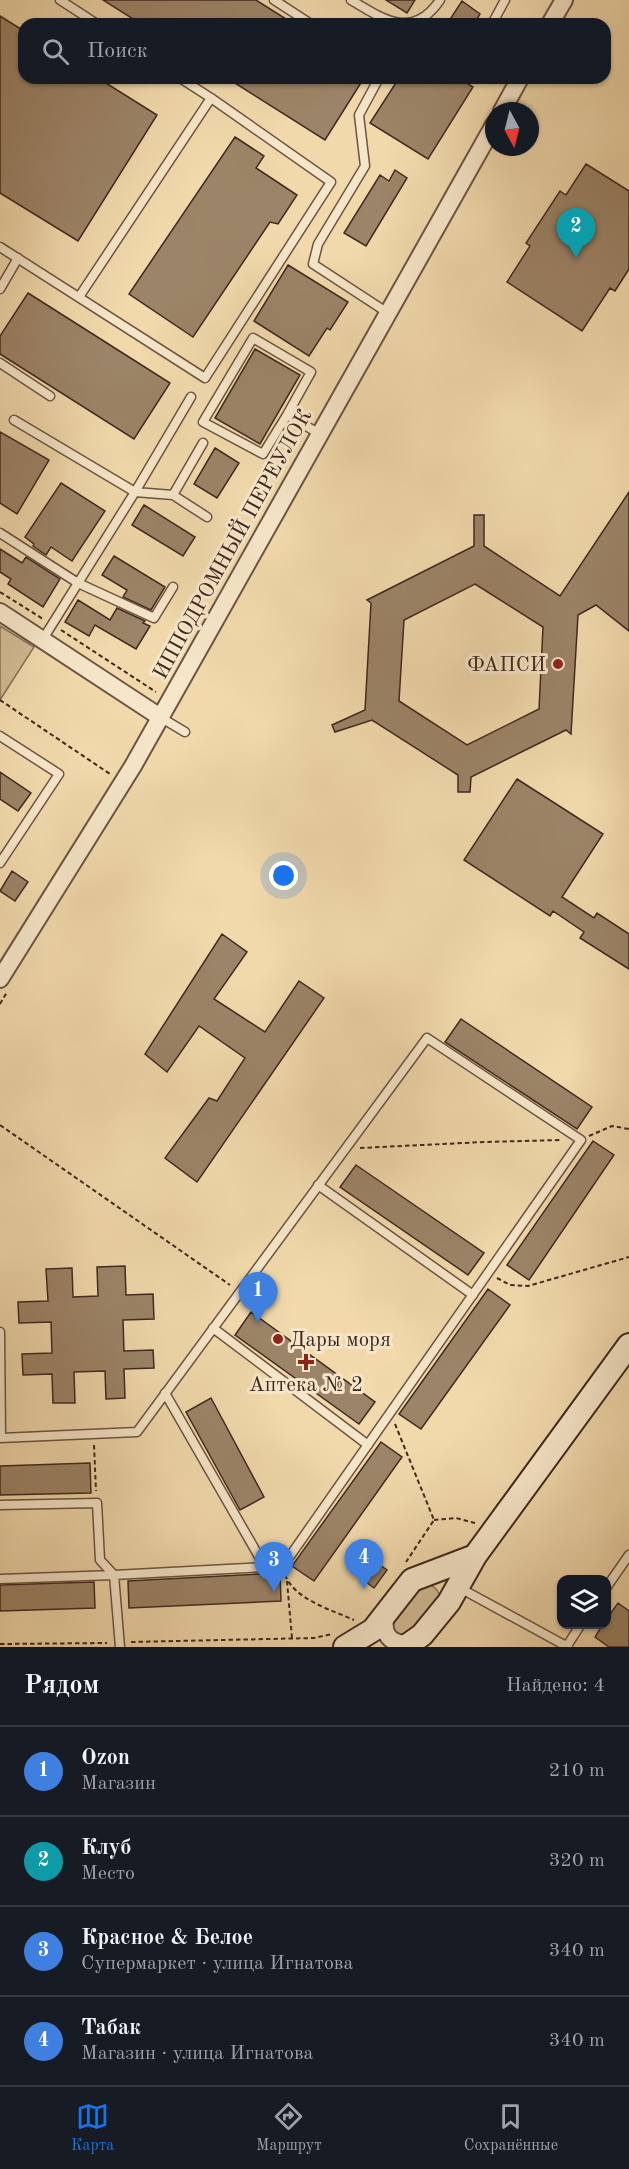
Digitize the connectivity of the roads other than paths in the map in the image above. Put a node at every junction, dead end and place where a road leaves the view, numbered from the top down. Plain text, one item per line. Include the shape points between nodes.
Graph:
1 (60, 0) edge
2 (274, 0) edge
3 (351, 0) edge
4 (440, 0) edge
5 (505, 0) edge
6 (564, 0) edge
7 (88, 18) edge
8 (301, 18) edge
9 (381, 18) edge
10 (422, 18) edge
11 (495, 18) edge
12 (554, 18) edge
13 (189, 84) edge
14 (376, 84) edge
15 (517, 84) edge
16 (211, 99) junction
17 (507, 102) edge
18 (485, 141) edge
19 (0, 247) edge
20 (18, 258) junction
21 (0, 289) edge
22 (79, 297) junction
23 (388, 313) junction
24 (0, 363) edge
25 (50, 396) dead end
26 (191, 397) dead end
27 (287, 415) junction
28 (14, 420) dead end
29 (320, 434) junction
30 (203, 443) dead end
31 (135, 492) junction
32 (173, 495) junction
33 (207, 517) dead end
34 (0, 533) edge
35 (78, 583) junction
36 (173, 587) dead end
37 (0, 612) edge
38 (48, 632) junction
39 (160, 717) junction
40 (185, 732) dead end
41 (0, 736) edge
42 (0, 863) edge
43 (0, 979) edge
44 (318, 1185) junction
45 (473, 1295) junction
46 (213, 1328) junction
47 (0, 1332) edge
48 (629, 1345) edge
49 (165, 1393) junction
50 (0, 1438) edge
51 (368, 1445) junction
52 (0, 1506) edge
53 (629, 1555) edge
54 (475, 1556) junction
55 (265, 1567) junction
56 (423, 1574) junction
57 (114, 1575) junction
58 (0, 1579) edge
59 (611, 1581) edge
60 (453, 1594) junction
61 (386, 1614) junction
62 (578, 1629) edge
63 (343, 1640) edge
64 (120, 1645) edge
65 (408, 1645) edge
66 (567, 1646) edge

1 - 7 lane
2 - 8 lane
3 - 9 lane
4 - 10 lane
5 - 11 lane
6 - 12 street
13 - 16 lane
14 - 23 lane via 359,115 365,166 318,244 313,264
15 - 17 street
16 - 22 lane
16 - 22 lane via 331,182 206,378
18 - 23 street, ИППОДРОМНЫЙ ПЕРЕУЛОК
19 - 20 lane
20 - 21 lane
20 - 22 lane
23 - 29 street, ИППОДРОМНЫЙ ПЕРЕУЛОК
24 - 25 lane
26 - 31 lane
27 - 27 lane via 311,372 253,338 203,422 263,454
27 - 29 lane
28 - 31 lane
29 - 39 street, ИППОДРОМНЫЙ ПЕРЕУЛОК
30 - 32 lane
31 - 32 lane
31 - 35 lane
32 - 33 lane
34 - 35 lane
35 - 36 lane via 154,618
35 - 38 lane
37 - 38 street
38 - 39 street
39 - 40 lane
39 - 43 street, ИППОДРОМНЫЙ ПЕРЕУЛОК
41 - 42 lane via 59,774
44 - 45 lane
44 - 45 lane via 426,1038 581,1140
44 - 46 lane
45 - 51 lane
46 - 49 lane
46 - 51 lane
47 - 50 lane
48 - 54 main road
49 - 50 lane via 137,1432
49 - 55 lane
51 - 55 lane via 290,1556 281,1564
52 - 57 lane via 96,1503 100,1560
53 - 59 lane
54 - 56 main road
54 - 60 main road
55 - 57 lane
56 - 60 street via 436,1576
56 - 61 main road via 412,1580
57 - 58 lane
57 - 64 lane
60 - 65 main road via 422,1635
60 - 66 lane
61 - 63 main road via 373,1630
61 - 65 street via 384,1629 390,1639
62 - 66 lane

